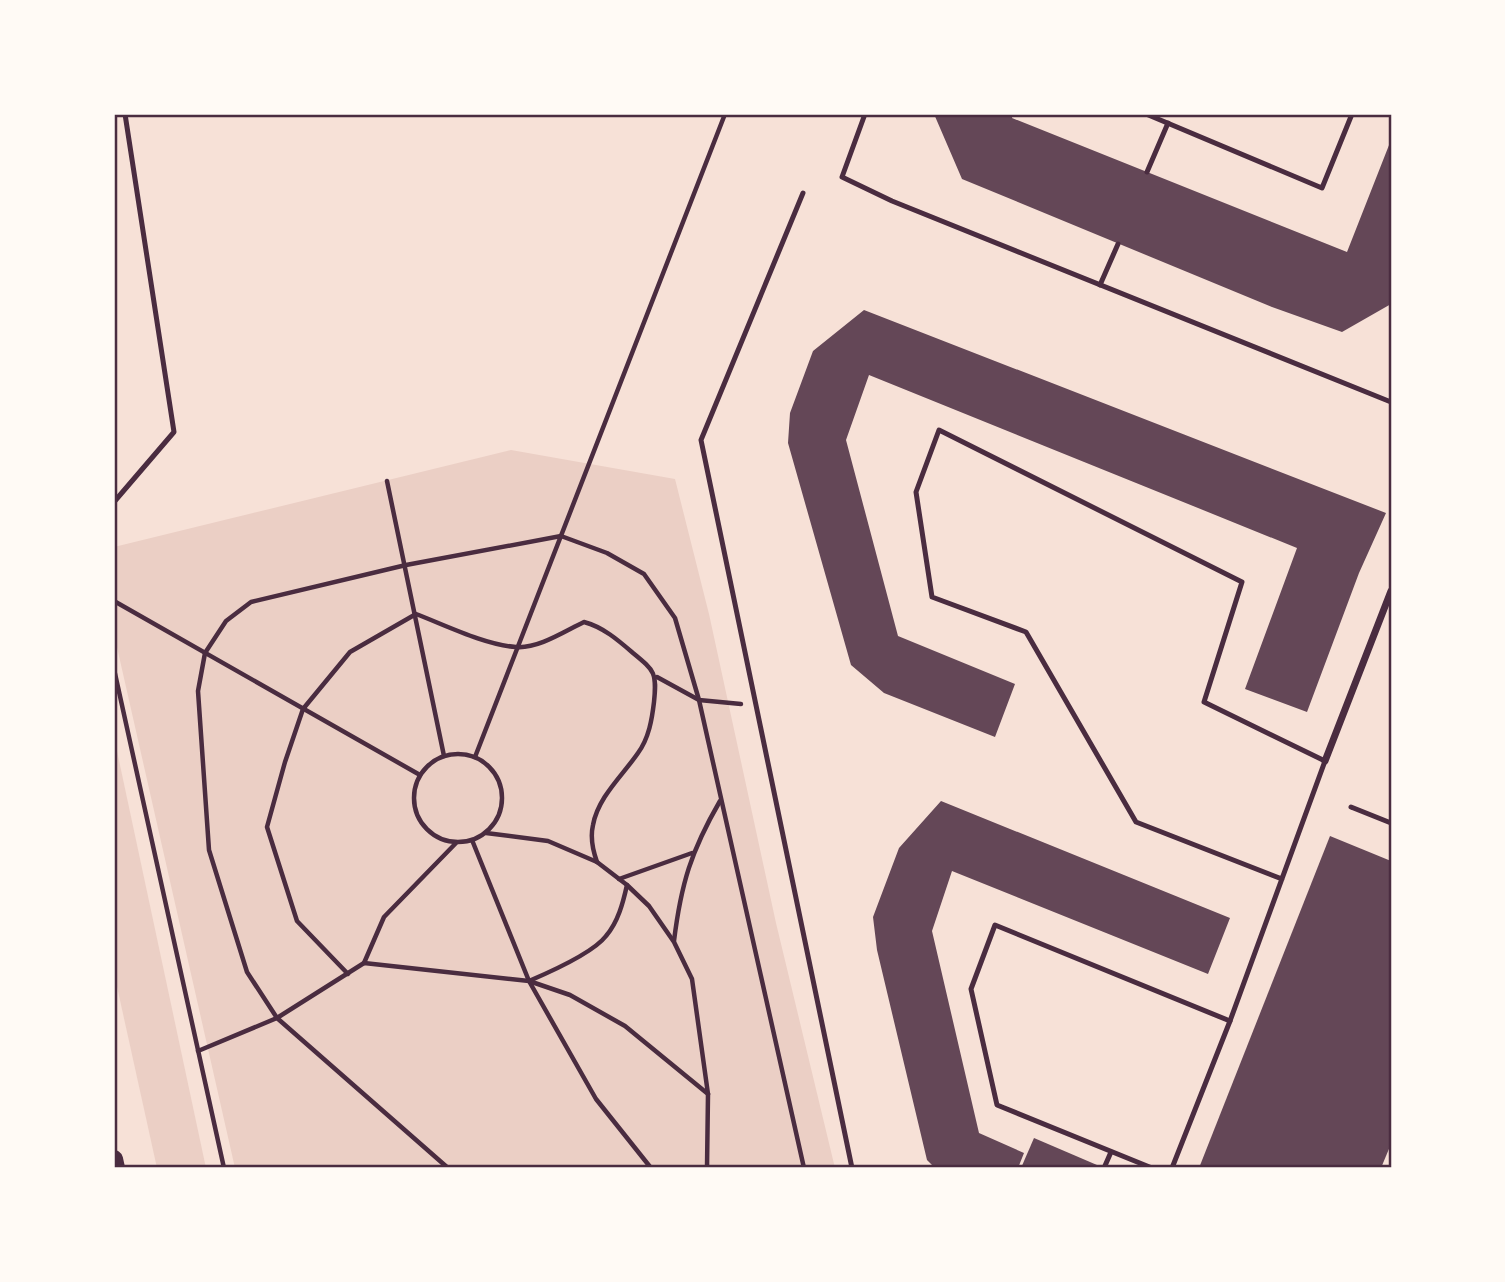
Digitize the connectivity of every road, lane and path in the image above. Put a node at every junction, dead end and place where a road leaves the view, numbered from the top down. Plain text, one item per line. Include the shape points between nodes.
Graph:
1 (125, 114) edge
2 (725, 114) edge
3 (866, 114) edge
4 (1146, 114) edge
5 (1352, 114) edge
6 (1168, 123) junction
7 (1147, 172) dead end
8 (803, 193) dead end
9 (1118, 244) dead end
10 (1100, 285) junction
11 (1391, 402) edge
12 (387, 481) dead end
13 (114, 502) edge
14 (561, 536) junction
15 (406, 565) junction
16 (1391, 591) edge
17 (114, 601) edge
18 (416, 614) junction
19 (518, 648) junction
20 (205, 653) junction
21 (114, 669) edge
22 (657, 677) junction
23 (699, 700) junction
24 (756, 706) junction
25 (303, 709) junction
26 (444, 756) junction
27 (475, 757) junction
28 (1325, 761) junction
29 (420, 775) junction
30 (720, 800) junction
31 (1351, 807) dead end
32 (1391, 823) edge
33 (486, 833) junction
34 (472, 840) junction
35 (457, 842) junction
36 (693, 852) junction
37 (597, 862) junction
38 (619, 879) junction
39 (1282, 879) junction
40 (627, 885) junction
41 (674, 942) junction
42 (365, 963) junction
43 (348, 974) junction
44 (530, 981) junction
45 (277, 1018) junction
46 (1230, 1021) junction
47 (198, 1051) junction
48 (708, 1094) junction
49 (1111, 1152) junction
50 (114, 1159) edge
51 (116, 1168) edge
52 (223, 1168) edge
53 (448, 1168) edge
54 (651, 1168) edge
55 (707, 1168) edge
56 (804, 1168) edge
57 (852, 1168) edge
58 (1104, 1168) edge
59 (1152, 1168) edge
60 (1172, 1168) edge

1 - 13 lane via 174,432
2 - 14 path
3 - 10 lane via 842,177
4 - 6 lane
5 - 6 lane via 1322,188
6 - 7 lane
8 - 24 lane via 701,440
9 - 10 lane
10 - 11 lane
12 - 15 path
14 - 15 path
14 - 19 path
14 - 23 path via 607,553 644,574 675,618
15 - 18 path
15 - 20 path via 251,603 226,621
16 - 28 street
17 - 20 path
18 - 19 path
18 - 25 path via 350,652
18 - 26 path
19 - 22 path via 583,622 598,626 628,648
19 - 27 path
20 - 25 path
20 - 45 path via 198,691 209,850 247,972
21 - 47 path
22 - 23 path
22 - 37 path via 652,722 640,751 616,780 592,826
23 - 24 path
23 - 30 path
24 - 57 lane
25 - 29 path
25 - 43 path via 267,827 297,921
26 - 27 path via 460,753
26 - 29 path
27 - 33 path via 498,777 502,792 502,807
28 - 39 lane
28 - 39 lane via 1204,702 1242,582 939,430 916,492 932,597 1026,632 1136,822
29 - 35 path via 414,789 419,819 442,839
30 - 36 path
30 - 56 path
31 - 32 lane
33 - 34 path
33 - 37 path via 548,841
34 - 35 path
34 - 44 path
35 - 42 path via 384,917
36 - 38 path
36 - 41 path
37 - 38 path
38 - 40 path
39 - 46 lane
40 - 41 path via 649,906
40 - 44 path via 606,938 562,967
41 - 48 path via 692,979
42 - 43 path
42 - 44 path
43 - 45 path
44 - 48 path via 570,995 625,1026
44 - 54 path via 596,1099
45 - 47 path
45 - 53 path
46 - 49 lane via 995,925 971,989 997,1105
46 - 60 lane
47 - 52 path
48 - 55 path
49 - 58 lane
49 - 59 lane
50 - 51 main road

